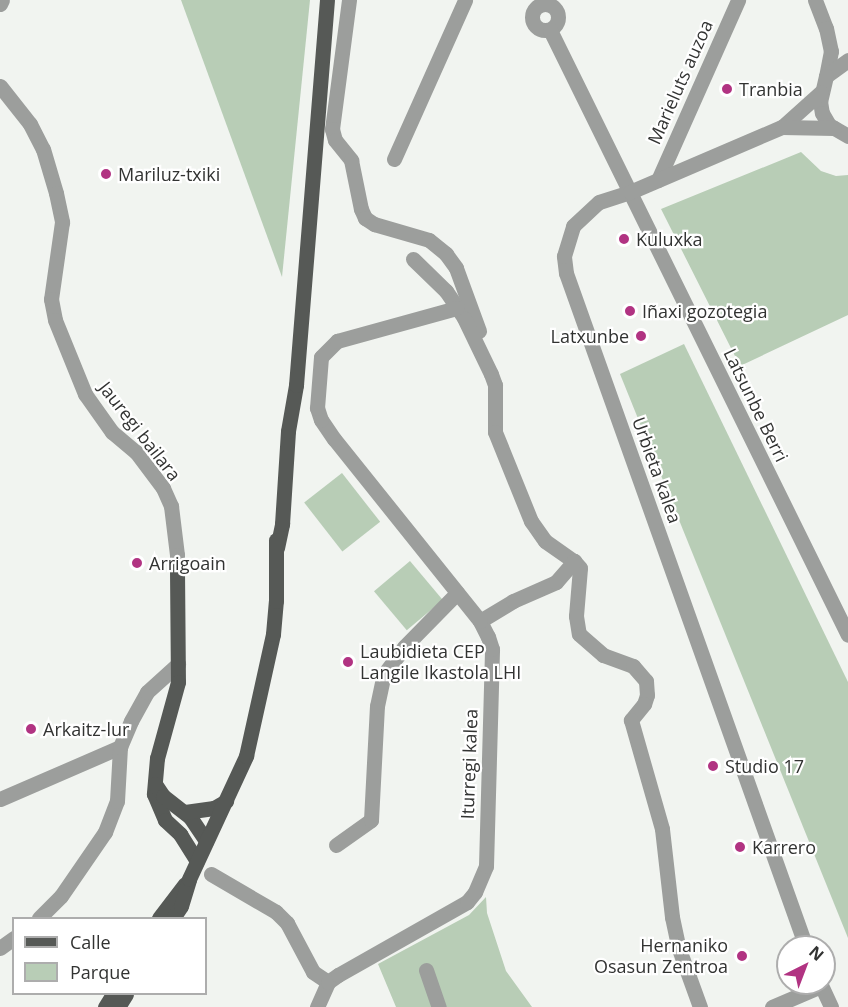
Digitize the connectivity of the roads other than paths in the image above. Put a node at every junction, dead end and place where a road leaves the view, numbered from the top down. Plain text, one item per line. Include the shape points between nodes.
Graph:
1 (327, 0) edge
2 (349, 0) edge
3 (465, 0) edge
4 (738, 0) edge
5 (815, 0) edge
6 (537, 3) edge
7 (848, 60) edge
8 (826, 76) junction
9 (0, 86) edge
10 (820, 92) junction
11 (782, 127) junction
12 (834, 128) junction
13 (848, 136) edge
14 (394, 159) dead end
15 (658, 180) junction
16 (630, 192) junction
17 (413, 258) dead end
18 (457, 308) junction
19 (492, 374) junction
20 (574, 561) junction
21 (177, 570) joint
22 (457, 593) junction
23 (485, 618) junction
24 (848, 635) edge
25 (178, 664) junction
26 (120, 747) junction
27 (154, 784) junction
28 (0, 799) edge
29 (226, 801) junction
30 (185, 812) junction
31 (206, 841) junction
32 (336, 845) dead end
33 (197, 861) junction
34 (212, 874) dead end
35 (189, 879) junction
36 (40, 917) edge
37 (160, 917) edge
38 (174, 917) edge
39 (802, 935) edge
40 (426, 970) dead end
41 (328, 982) junction
42 (798, 995) edge
43 (317, 1007) edge
44 (440, 1007) edge
45 (700, 1007) edge
46 (772, 1007) edge

1 - 29 main road via 296,385 277,548 276,601 269,653 246,756
2 - 19 street via 332,129 335,140 351,160 361,209 374,224 429,240 446,254 471,305
3 - 14 street
4 - 15 street, Marieluts auzoa
5 - 8 street via 831,51
6 - 16 street via 532,12 534,25 550,30
7 - 8 street
8 - 10 street
9 - 21 street, Jauregi bailara via 30,124 43,149 56,193 62,222 51,299 55,320 85,394 112,432 136,452 163,488 171,506
10 - 11 street, Urbieta kalea
10 - 12 street via 822,113
11 - 12 street, Urbieta kalea
11 - 15 street, Urbieta kalea
12 - 13 street
15 - 16 street, Urbieta kalea
16 - 24 street, Latsunbe Berri
16 - 39 street, Urbieta kalea via 599,202 573,226 565,247 566,273
17 - 18 street
18 - 19 street
18 - 22 street, Iturregi kalea via 337,341 321,357 317,392 321,420
19 - 20 street via 495,432 509,471 531,521 545,541
20 - 23 street via 556,582
20 - 45 street via 580,568 581,580 576,616 579,634 603,655 633,666 646,681 647,695 631,720 632,727 662,830 679,949
21 - 25 main road
22 - 23 street, Iturregi kalea
22 - 32 street via 404,647 384,674 377,706 371,820
23 - 41 street, Iturregi kalea via 492,649 486,866 482,879 476,892 459,908
25 - 26 street via 147,692
25 - 27 main road via 178,682 157,758
26 - 28 street
26 - 36 street via 117,801 105,832 61,896
27 - 30 main road
27 - 33 main road via 165,820 186,842
29 - 30 main road via 214,808
29 - 31 main road
30 - 31 main road
31 - 33 main road
33 - 35 main road
34 - 41 street via 276,912 287,923 313,972
35 - 37 main road
35 - 38 main road
40 - 44 street
41 - 43 street
42 - 46 street

